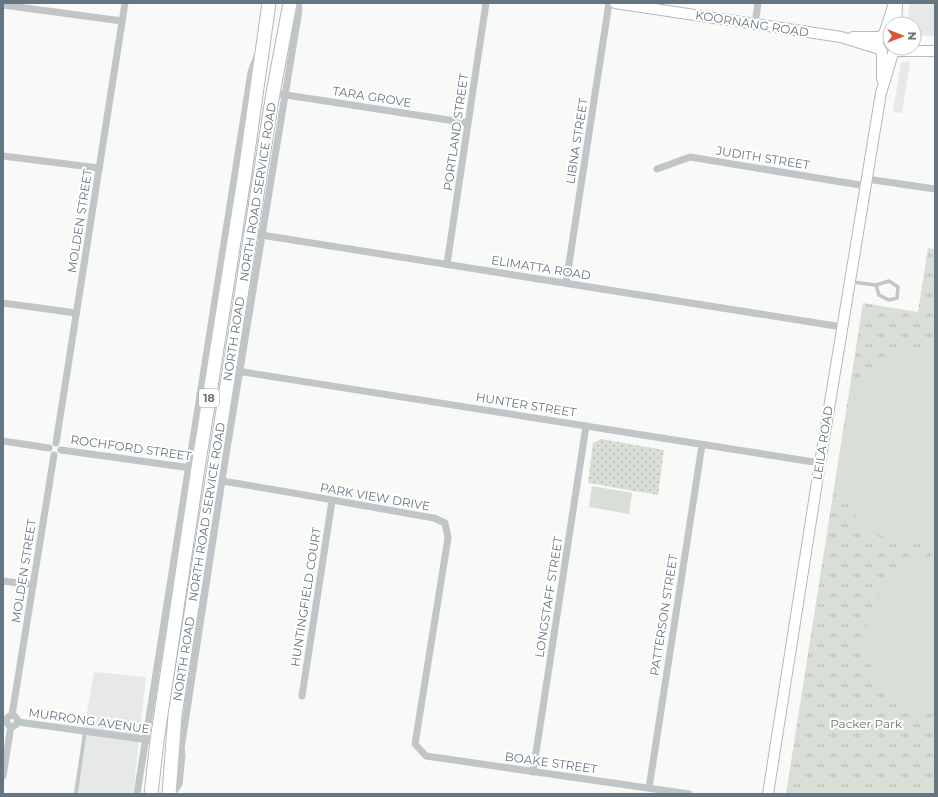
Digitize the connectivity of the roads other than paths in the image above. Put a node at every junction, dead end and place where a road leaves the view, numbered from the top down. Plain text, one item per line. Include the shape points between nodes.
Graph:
1 (125, 3) edge
2 (268, 3) edge
3 (290, 3) edge
4 (298, 3) edge
5 (486, 3) edge
6 (609, 3) edge
7 (615, 3) edge
8 (758, 3) edge
9 (896, 3) edge
10 (3, 5) edge
11 (644, 5) edge
12 (892, 16) edge
13 (896, 16) edge
14 (122, 21) junction
15 (755, 24) junction
16 (882, 35) edge
17 (840, 37) junction
18 (882, 38) edge
19 (263, 40) junction
20 (922, 47) edge
21 (881, 50) junction
22 (922, 51) edge
23 (893, 56) edge
24 (882, 93) junction
25 (279, 94) junction
26 (468, 123) junction
27 (3, 156) edge
28 (99, 168) junction
29 (658, 169) dead end
30 (867, 182) junction
31 (935, 189) edge
32 (236, 231) junction
33 (256, 234) junction
34 (447, 264) junction
35 (851, 282) junction
36 (566, 283) junction
37 (876, 285) junction
38 (3, 303) edge
39 (76, 313) junction
40 (842, 327) junction
41 (235, 371) junction
42 (586, 426) junction
43 (3, 441) edge
44 (56, 443) junction
45 (702, 445) junction
46 (49, 448) junction
47 (61, 450) junction
48 (54, 455) junction
49 (820, 463) junction
50 (193, 468) junction
51 (213, 470) junction
52 (222, 481) junction
53 (332, 501) junction
54 (3, 581) edge
55 (32, 585) junction
56 (302, 696) dead end
57 (12, 715) junction
58 (7, 722) edge
59 (18, 722) junction
60 (85, 731) junction
61 (151, 740) junction
62 (415, 744) joint
63 (181, 749) junction
64 (171, 761) junction
65 (533, 772) junction
66 (3, 776) edge
67 (649, 788) junction
68 (76, 794) edge
69 (137, 794) edge
70 (151, 794) edge
71 (169, 794) edge
72 (172, 794) edge
73 (689, 794) edge
74 (768, 794) edge

1 - 14 street, MOLDEN STREET
2 - 19 highway, NORTH ROAD / 18
3 - 25 highway, NORTH ROAD / 18
4 - 25 street, NORTH ROAD SERVICE ROAD via 299,10
5 - 26 street, PORTLAND STREET
6 - 36 street, LIBNA STREET
7 - 11 street, KOORNANG ROAD
8 - 15 street
9 - 12 street
9 - 13 street
10 - 14 street
11 - 15 street, KOORNANG ROAD
14 - 28 street, MOLDEN STREET
15 - 17 street, KOORNANG ROAD
16 - 17 street, KOORNANG ROAD
17 - 21 street, KOORNANG ROAD
18 - 21 street, LEILA ROAD via 878,42
19 - 32 highway, NORTH ROAD / 18
19 - 50 street via 251,72
20 - 22 street via 935,51
21 - 24 street, LEILA ROAD
23 - 24 street, LEILA ROAD
24 - 30 street, LEILA ROAD
25 - 26 street, TARA GROVE
25 - 33 highway, NORTH ROAD / 18
26 - 34 street, PORTLAND STREET
27 - 28 street
28 - 39 street, MOLDEN STREET
29 - 30 street, JUDITH STREET via 690,157
30 - 31 street, JUDITH STREET
30 - 35 street, LEILA ROAD
32 - 33 street, ELIMATTA ROAD
32 - 50 highway, NORTH ROAD / 18
33 - 34 street, ELIMATTA ROAD
33 - 41 highway, NORTH ROAD / 18
34 - 36 street, ELIMATTA ROAD
35 - 37 lane
35 - 40 street, LEILA ROAD
36 - 40 street, ELIMATTA ROAD
37 - 37 lane via 879,295 889,300 897,298 898,287 889,281
38 - 39 street
39 - 44 street, MOLDEN STREET
40 - 49 street, LEILA ROAD
41 - 42 street, HUNTER STREET
41 - 51 highway, NORTH ROAD / 18
41 - 52 street, NORTH ROAD SERVICE ROAD
42 - 45 street, HUNTER STREET
42 - 65 street, LONGSTAFF STREET
43 - 46 street
44 - 46 street
44 - 47 street via 60,445
45 - 49 street, HUNTER STREET
45 - 67 street, PATTERSON STREET
46 - 48 street
47 - 48 street
47 - 50 street, ROCHFORD STREET
48 - 55 street, MOLDEN STREET
49 - 74 street, LEILA ROAD
50 - 51 highway
50 - 61 highway, NORTH ROAD / 18
51 - 64 highway, NORTH ROAD / 18 via 175,715
52 - 53 street, PARK VIEW DRIVE
52 - 63 street, NORTH ROAD SERVICE ROAD
53 - 56 street, HUNTINGFIELD COURT
53 - 62 street, PARK VIEW DRIVE via 434,518 445,524 448,538
54 - 55 street
55 - 57 street, MOLDEN STREET
57 - 58 street
57 - 59 street
58 - 59 street via 15,725
58 - 66 street
59 - 60 street, MURRONG AVENUE
60 - 61 street, MURRONG AVENUE
60 - 68 lane
61 - 69 street
61 - 70 highway, NORTH ROAD / 18
62 - 65 street, BOAKE STREET via 426,756
63 - 64 street
63 - 72 street via 179,784
64 - 71 highway, NORTH ROAD / 18
65 - 67 street, BOAKE STREET
67 - 73 street, BOAKE STREET

